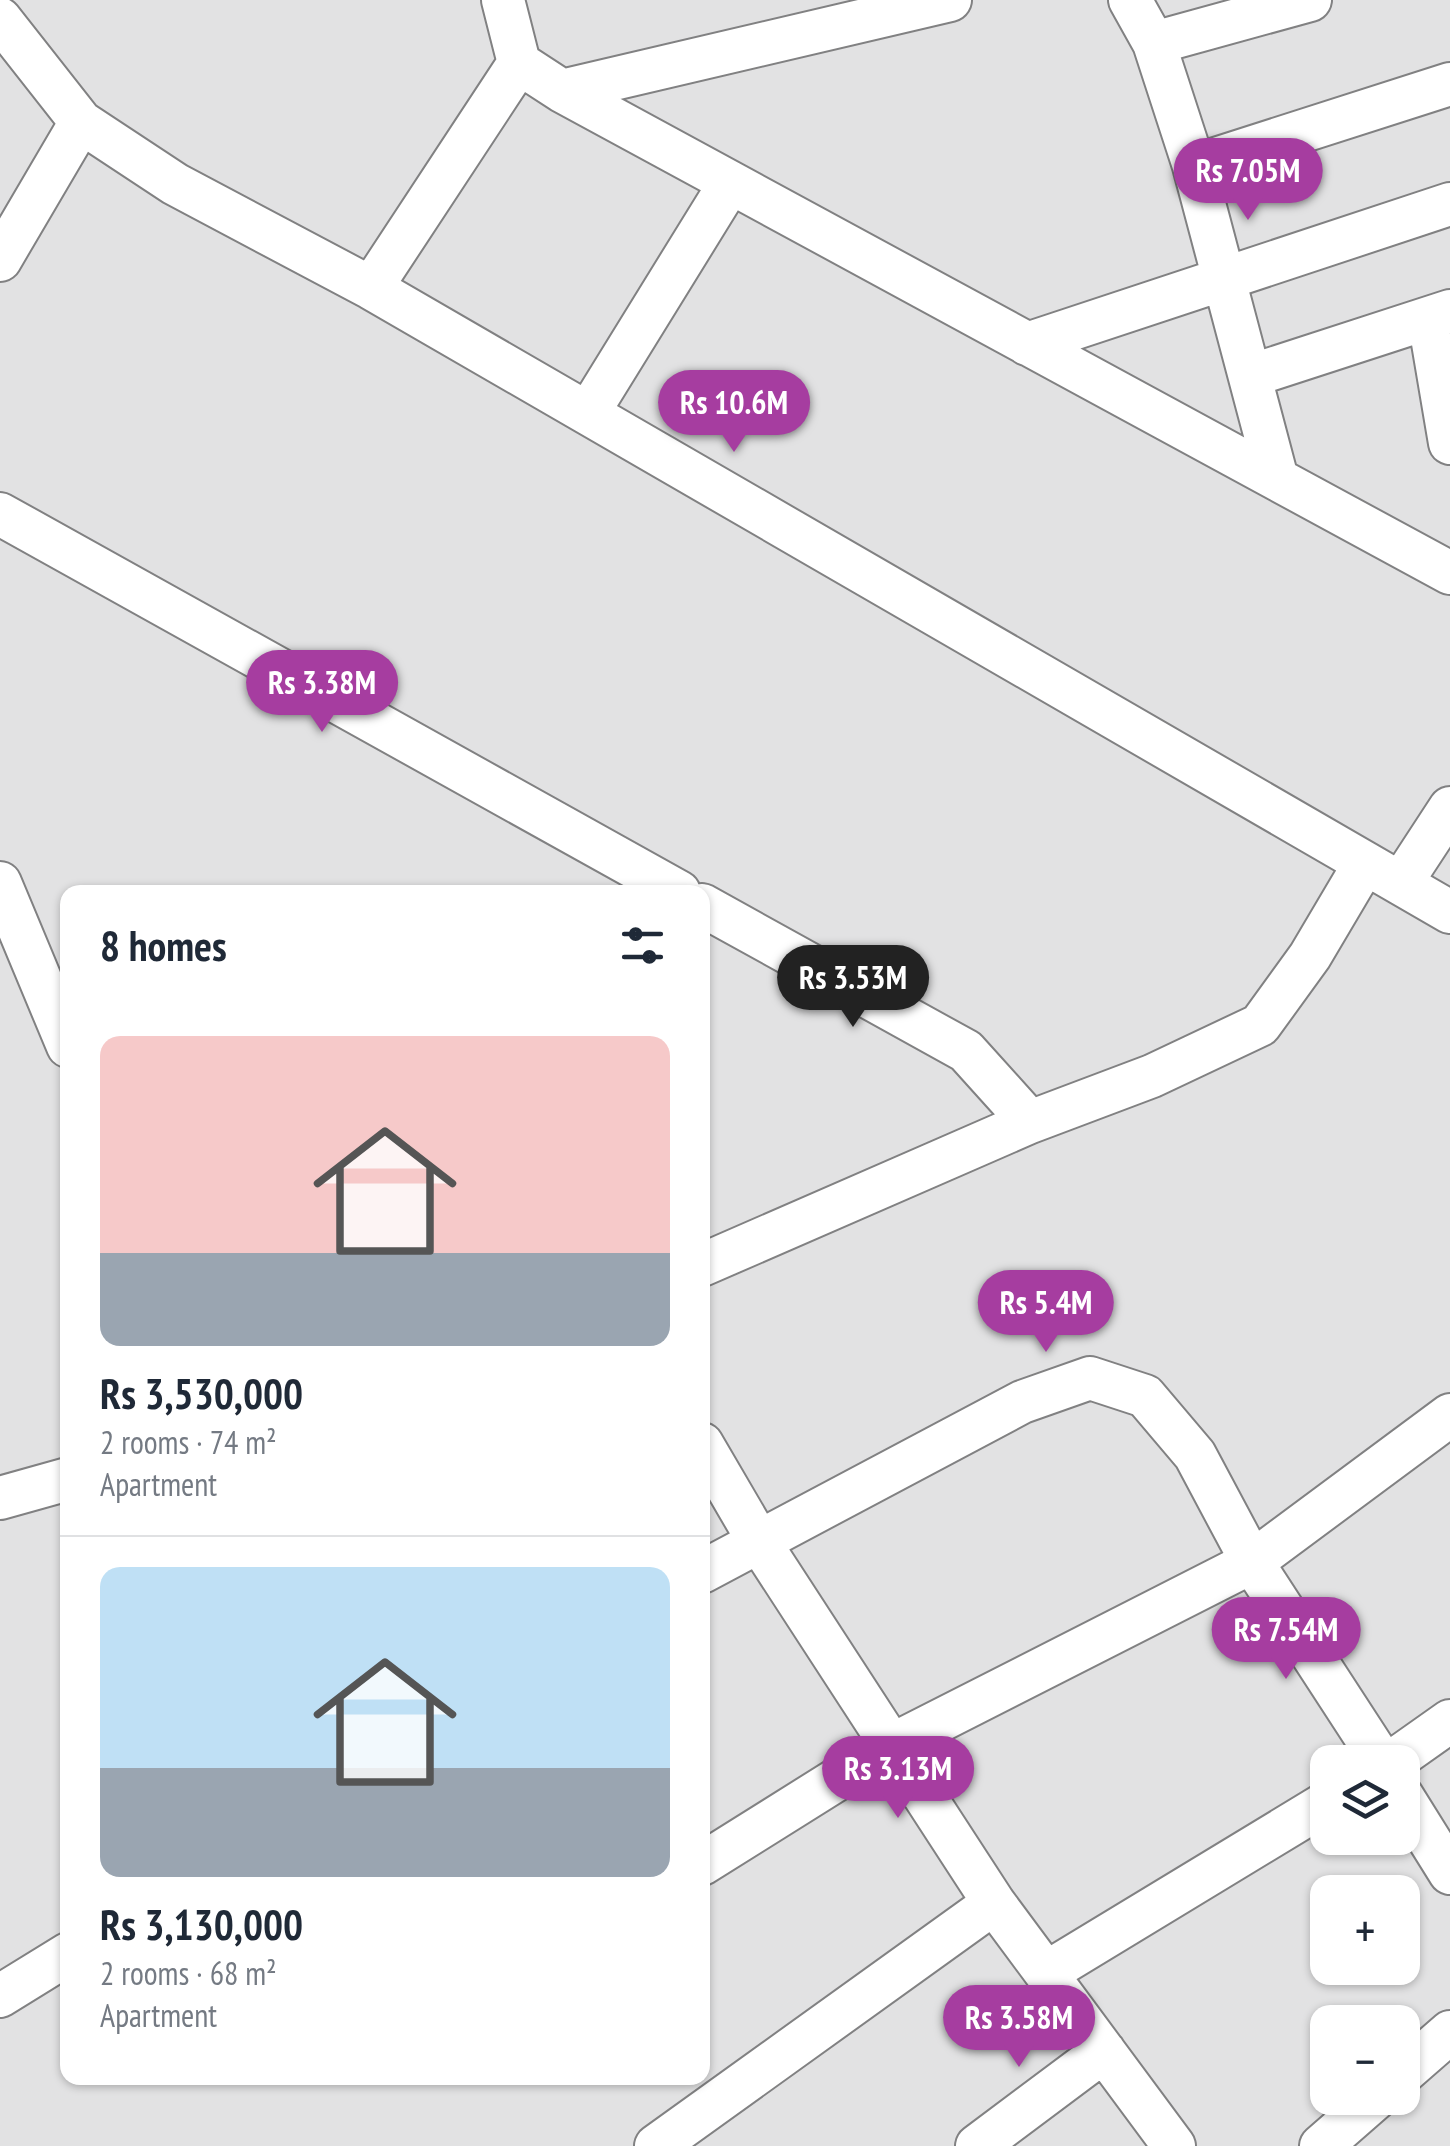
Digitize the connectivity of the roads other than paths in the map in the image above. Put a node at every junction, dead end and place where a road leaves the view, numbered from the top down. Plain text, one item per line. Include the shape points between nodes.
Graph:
1 (503, 0) edge
2 (950, 0) edge
3 (1130, 0) edge
4 (1310, 0) edge
5 (7, 38) edge
6 (1154, 44) junction
7 (519, 63) junction
8 (1450, 84) edge
9 (562, 91) junction
10 (80, 122) junction
11 (1194, 166) junction
12 (730, 183) junction
13 (1450, 204) edge
14 (0, 260) edge
15 (1226, 278) junction
16 (371, 288) junction
17 (1440, 315) edge
18 (1027, 344) junction
19 (1250, 376) junction
20 (588, 413) junction
21 (1450, 443) edge
22 (1277, 480) junction
23 (0, 514) edge
24 (1450, 574) edge
25 (1450, 808) edge
26 (1383, 873) junction
27 (0, 883) edge
28 (666, 885) edge
29 (710, 910) edge
30 (1450, 912) edge
31 (60, 1027) edge
32 (1030, 1122) junction
33 (710, 1262) edge
34 (1450, 1415) edge
35 (710, 1458) edge
36 (60, 1481) edge
37 (0, 1498) edge
38 (758, 1540) junction
39 (1252, 1562) junction
40 (710, 1567) edge
41 (1450, 1721) edge
42 (892, 1745) junction
43 (1371, 1745) edge
44 (1416, 1745) edge
45 (1310, 1813) edge
46 (1420, 1824) edge
47 (710, 1859) edge
48 (1450, 1872) edge
49 (994, 1903) junction
50 (60, 1959) edge
51 (1046, 1973) junction
52 (0, 1996) edge
53 (1450, 2032) edge
54 (1104, 2051) junction
55 (1420, 2058) edge
56 (1357, 2115) edge
57 (656, 2146) edge
58 (978, 2146) edge
59 (1174, 2146) edge
60 (1321, 2146) edge

1 - 7 street
2 - 9 street
3 - 6 street
4 - 6 street
5 - 10 street
6 - 11 street
7 - 9 street
7 - 16 street
8 - 11 street
9 - 12 street
10 - 14 street
10 - 16 street via 175,184
11 - 15 street
12 - 18 street
12 - 20 street
13 - 15 street
15 - 18 street
15 - 19 street
16 - 20 street
17 - 19 street
17 - 21 street
18 - 22 street
19 - 22 street
20 - 26 street
22 - 24 street
23 - 28 street
25 - 26 street
26 - 30 street
26 - 32 street via 1260,1025 1152,1076
27 - 31 street
29 - 32 street via 966,1051
32 - 33 street
34 - 39 street
35 - 38 street
36 - 37 street
38 - 39 street via 1022,1402 1090,1378 1145,1396 1195,1455
38 - 40 street
38 - 42 street
39 - 42 street
39 - 43 street
41 - 44 street
42 - 47 street
42 - 49 street
45 - 51 street
46 - 48 street
49 - 51 street
49 - 57 street
50 - 52 street
51 - 54 street
53 - 55 street
54 - 58 street
54 - 59 street
56 - 60 street

